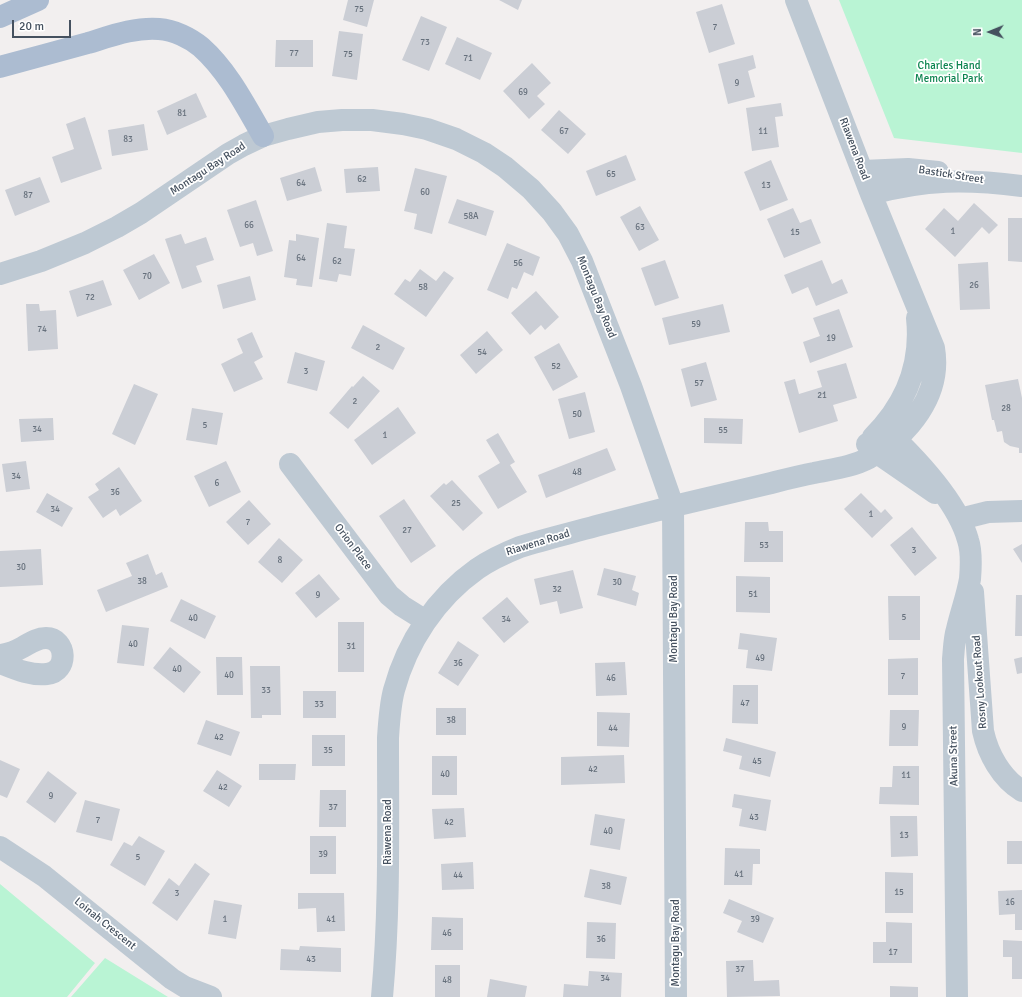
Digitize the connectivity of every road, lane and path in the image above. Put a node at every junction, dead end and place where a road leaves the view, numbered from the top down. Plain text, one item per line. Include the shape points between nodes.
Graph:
1 (38, 0) edge
2 (796, 0) edge
3 (0, 17) edge
4 (0, 67) edge
5 (263, 136) junction
6 (863, 171) junction
7 (990, 182) junction
8 (1022, 186) edge
9 (871, 194) junction
10 (0, 274) edge
11 (890, 433) junction
12 (872, 448) junction
13 (290, 464) dead end
14 (674, 506) junction
15 (1022, 511) edge
16 (960, 519) junction
17 (970, 559) junction
18 (426, 621) junction
19 (0, 655) edge
20 (0, 663) edge
21 (1022, 791) edge
22 (0, 847) edge
23 (211, 997) edge
24 (382, 997) edge
25 (676, 997) edge
26 (957, 997) edge

1 - 3 main road
2 - 6 street, Riawena Road
4 - 5 main road via 128,32 160,29 189,39 211,57 239,95
5 - 10 street, Montagu Bay Road via 228,154 117,227 41,261
5 - 14 street, Montagu Bay Road via 318,122 372,120 403,124 456,139 484,153 531,189 568,234 582,261
6 - 7 street, Bastick Street via 919,170
6 - 9 street, Riawena Road
7 - 8 street, Bastick Street
7 - 9 street, Bastick Street via 962,180 924,183
9 - 11 street, Riawena Road via 913,298 918,330 913,374
11 - 12 street, Riawena Road
11 - 16 street, Akuna Street via 930,475
12 - 14 street, Riawena Road via 814,473
12 - 16 street, Akuna Street via 938,496
13 - 18 street, Orion Place via 389,595
14 - 18 street, Riawena Road via 534,542 497,557 458,583
14 - 25 street, Montagu Bay Road
15 - 16 street via 988,512
16 - 17 street, Akuna Street via 969,541
17 - 21 street, Rosny Lookout Road via 983,731 991,756 1008,780
17 - 26 street, Akuna Street via 968,589 957,627 953,659
18 - 24 street, Riawena Road via 402,664 390,714 387,921
19 - 20 street via 41,638 53,639 63,650 62,662 57,671 47,674 34,674
22 - 23 street, Loinah Crescent via 44,876 172,979

